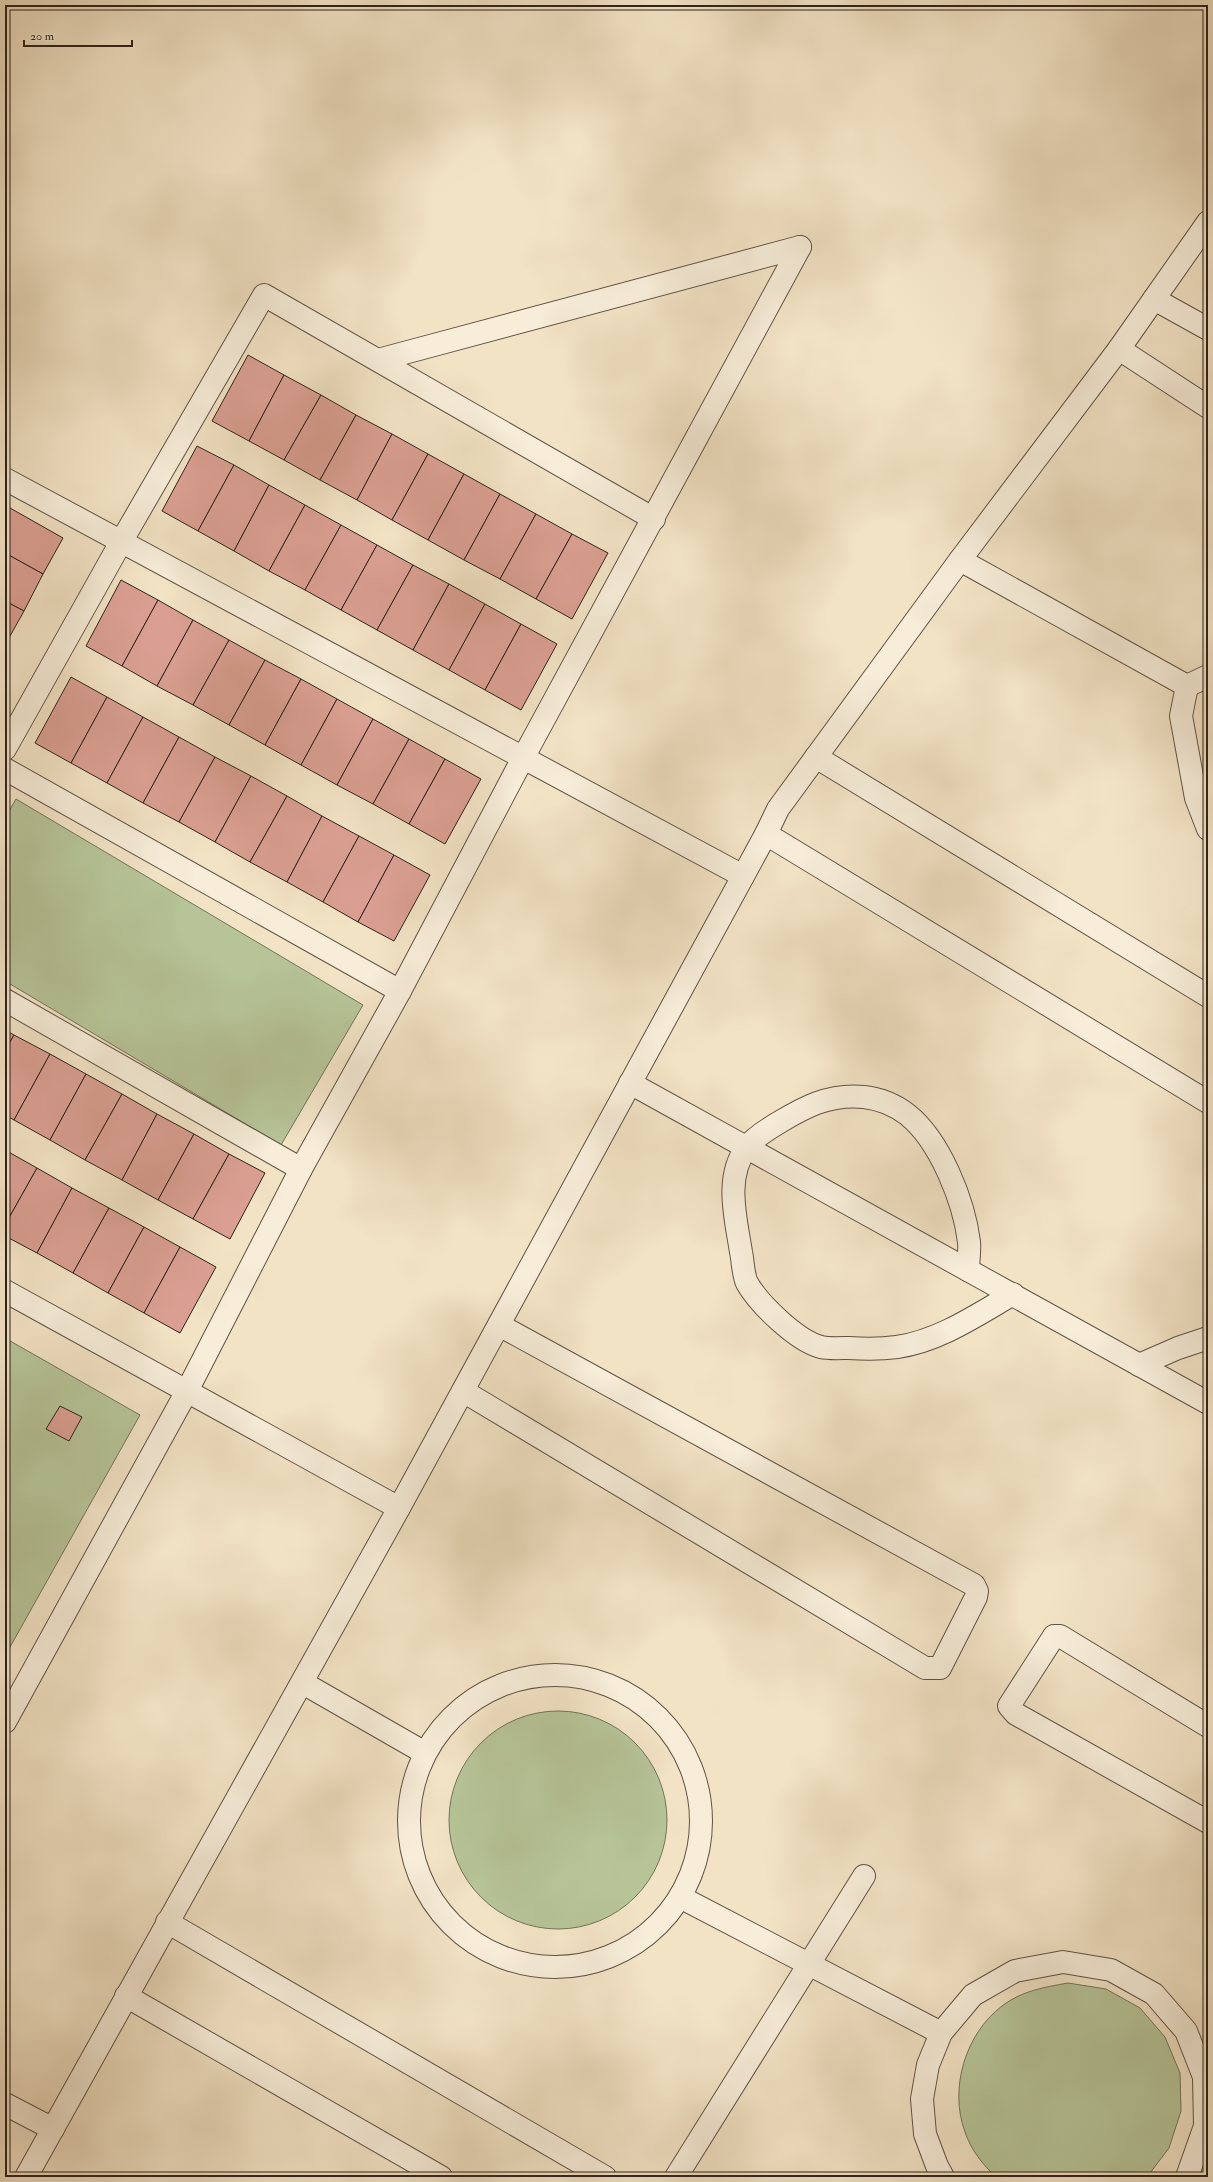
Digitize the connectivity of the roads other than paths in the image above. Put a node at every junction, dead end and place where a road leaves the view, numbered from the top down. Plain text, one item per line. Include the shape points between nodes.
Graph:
1 (1208, 222) edge
2 (1154, 299) junction
3 (1208, 329) edge
4 (1119, 349) junction
5 (378, 360) junction
6 (1208, 407) edge
7 (5, 479) edge
8 (654, 519) junction
9 (121, 542) junction
10 (960, 560) junction
11 (1208, 676) edge
12 (1187, 686) junction
13 (5, 749) edge
14 (816, 756) junction
15 (523, 758) junction
16 (5, 769) edge
17 (1208, 829) edge
18 (766, 834) junction
19 (743, 876) junction
20 (400, 991) junction
21 (1208, 996) edge
22 (5, 1000) edge
23 (630, 1083) junction
24 (1208, 1102) edge
25 (747, 1147) junction
26 (301, 1169) junction
27 (968, 1270) junction
28 (5, 1291) edge
29 (1013, 1294) junction
30 (498, 1325) junction
31 (1208, 1338) edge
32 (1139, 1365) junction
33 (187, 1391) junction
34 (463, 1391) junction
35 (1208, 1403) edge
36 (399, 1508) junction
37 (302, 1682) junction
38 (5, 1722) edge
39 (1208, 1726) edge
40 (425, 1753) junction
41 (1208, 1822) edge
42 (864, 1876) dead end
43 (680, 1897) junction
44 (167, 1922) junction
45 (809, 1964) junction
46 (126, 1996) junction
47 (941, 2033) junction
48 (5, 2104) edge
49 (53, 2129) junction
50 (1192, 2176) edge
51 (26, 2177) edge
52 (441, 2177) edge
53 (605, 2177) edge
54 (676, 2177) edge
55 (943, 2177) edge

1 - 2 street
2 - 3 street
2 - 4 street
4 - 6 street
4 - 10 street
5 - 8 street
5 - 8 street via 800,247
5 - 9 street via 264,295
7 - 9 street
8 - 15 street
9 - 13 street
9 - 15 street
10 - 12 street
10 - 14 street
11 - 12 street
12 - 17 street via 1181,716 1196,798
14 - 18 street via 778,809
14 - 21 street
15 - 19 street
15 - 20 street
16 - 20 street
18 - 19 street
18 - 24 street
19 - 23 street
20 - 26 street
22 - 26 street
23 - 25 street
23 - 30 street
25 - 27 street
25 - 27 street via 769,1129 809,1106 828,1099 847,1095 866,1097 904,1112 921,1126 936,1146 945,1165 962,1210 969,1242
25 - 29 street via 735,1173 734,1204 746,1281 761,1302 799,1335 821,1347 898,1347 938,1335
26 - 33 street
27 - 29 street
28 - 33 street
29 - 32 street
30 - 34 street
30 - 34 street via 974,1585 976,1597 940,1668 925,1668
31 - 32 street
32 - 35 street
33 - 36 street
33 - 38 street
34 - 36 street
36 - 37 street
37 - 40 street
37 - 44 street
39 - 41 street via 1060,1636 1054,1636 1009,1706 1016,1714
40 - 43 street via 410,1796 409,1840 422,1884 447,1922 483,1950 525,1966 570,1968 614,1957 652,1932
40 - 43 street via 447,1721 477,1696 513,1680 551,1674 590,1679 626,1693 657,1717 681,1748 696,1784 701,1823 697,1854
42 - 45 street
43 - 45 street
44 - 46 street
44 - 53 street
45 - 47 street
45 - 54 street
46 - 49 street
46 - 52 street
47 - 50 street via 973,1995 1015,1970 1063,1962 1118,1973 1154,1994 1186,2031 1204,2077 1205,2126
47 - 55 street via 928,2065 922,2099 925,2134
48 - 49 street
49 - 51 street

